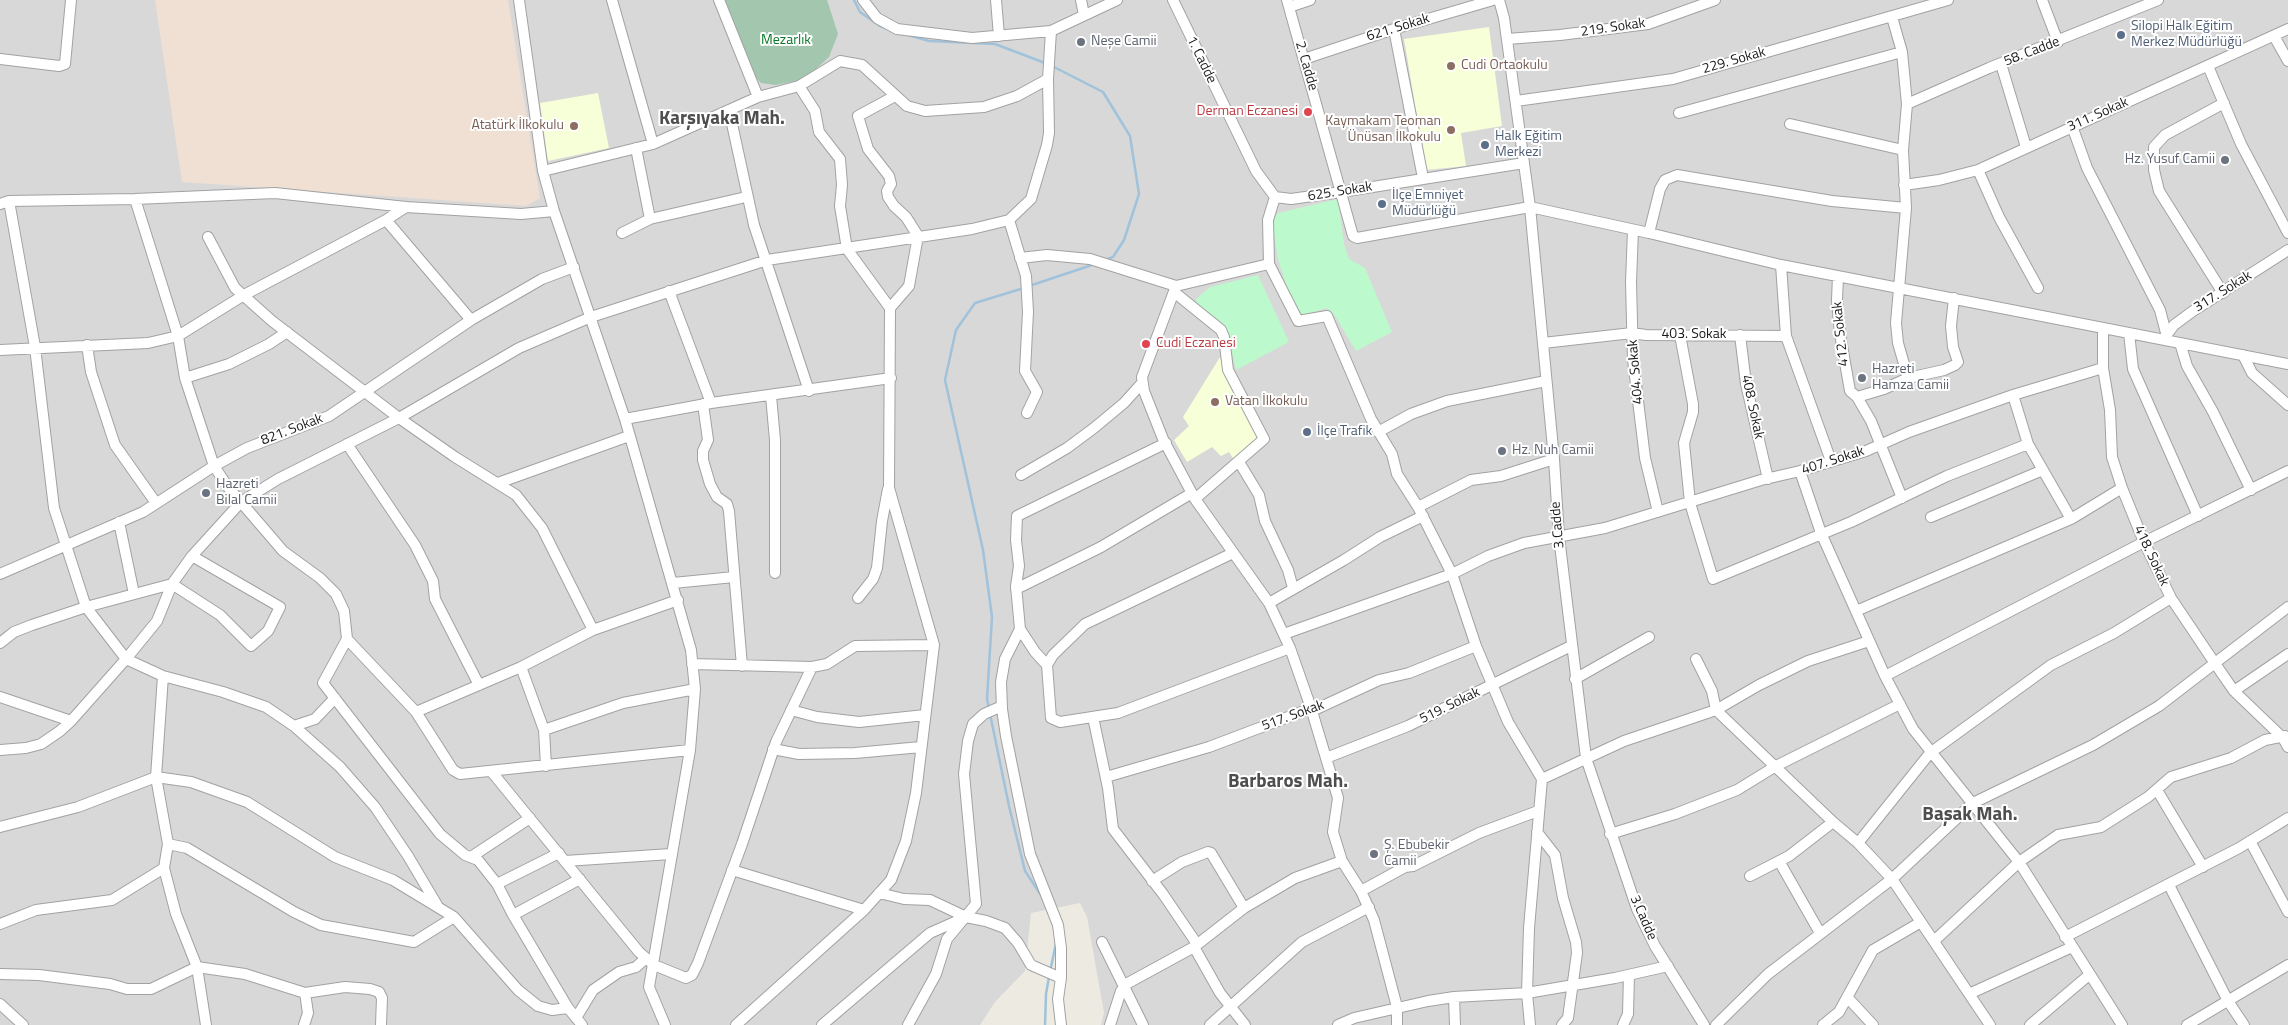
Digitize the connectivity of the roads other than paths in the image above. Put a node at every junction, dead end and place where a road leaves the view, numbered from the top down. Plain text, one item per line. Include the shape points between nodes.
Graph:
1 (71, 0) edge
2 (519, 0) edge
3 (612, 0) edge
4 (719, 0) edge
5 (863, 0) edge
6 (996, 0) edge
7 (1081, 0) edge
8 (1117, 0) edge
9 (1173, 0) edge
10 (1310, 0) edge
11 (1493, 0) edge
12 (1499, 0) edge
13 (1715, 0) edge
14 (1948, 0) edge
15 (2042, 0) edge
16 (2158, 0) edge
17 (1288, 4) edge
18 (1084, 15) junction
19 (1892, 17) junction
20 (1394, 29) junction
21 (2288, 29) edge
22 (1051, 31) junction
23 (999, 36) junction
24 (2274, 36) junction
25 (1507, 39) junction
26 (2058, 42) junction
27 (1902, 52) junction
28 (1304, 58) junction
29 (0, 59) edge
30 (2288, 61) edge
31 (2001, 64) junction
32 (2208, 66) junction
33 (1048, 79) junction
34 (799, 86) junction
35 (895, 96) junction
36 (758, 97) junction
37 (1516, 101) junction
38 (2224, 103) junction
39 (1907, 104) junction
40 (729, 110) junction
41 (1679, 113) dead end
42 (1790, 124) dead end
43 (2072, 126) junction
44 (653, 144) junction
45 (2026, 147) junction
46 (636, 148) junction
47 (1903, 150) junction
48 (1524, 163) junction
49 (1978, 170) junction
50 (543, 171) junction
51 (1423, 178) junction
52 (1904, 185) junction
53 (1340, 191) junction
54 (746, 197) junction
55 (1275, 197) junction
56 (134, 200) junction
57 (4, 203) edge
58 (406, 207) junction
59 (1530, 207) junction
60 (1906, 208) junction
61 (554, 211) junction
62 (650, 219) junction
63 (386, 220) junction
64 (1009, 220) junction
65 (1634, 230) junction
66 (622, 233) dead end
67 (1649, 233) junction
68 (2288, 233) edge
69 (918, 236) junction
70 (208, 238) dead end
71 (848, 248) junction
72 (2288, 250) edge
73 (1020, 258) junction
74 (767, 260) junction
75 (1269, 264) junction
76 (1781, 265) junction
77 (574, 267) junction
78 (1838, 276) junction
79 (1897, 288) junction
80 (2038, 288) dead end
81 (1175, 289) junction
82 (669, 291) junction
83 (2223, 293) junction
84 (244, 295) junction
85 (1954, 298) junction
86 (890, 308) junction
87 (591, 317) junction
88 (470, 320) junction
89 (2103, 328) junction
90 (287, 332) junction
91 (1632, 333) junction
92 (2129, 333) junction
93 (1680, 335) junction
94 (1740, 335) junction
95 (178, 336) junction
96 (1786, 336) junction
97 (2165, 337) junction
98 (1543, 343) junction
99 (2180, 343) junction
100 (87, 345) junction
101 (36, 347) junction
102 (0, 350) edge
103 (2243, 355) junction
104 (2288, 364) edge
105 (2103, 368) junction
106 (185, 378) junction
107 (891, 378) junction
108 (1908, 378) junction
109 (1546, 380) junction
110 (1142, 384) junction
111 (365, 390) junction
112 (809, 391) junction
113 (2012, 395) junction
114 (771, 396) junction
115 (1857, 396) junction
116 (707, 404) junction
117 (2288, 405) edge
118 (1027, 413) dead end
119 (400, 418) junction
120 (625, 420) junction
121 (1378, 432) junction
122 (629, 436) junction
123 (347, 444) junction
124 (1166, 444) junction
125 (1881, 444) junction
126 (2028, 444) junction
127 (1554, 459) junction
128 (1831, 461) junction
129 (1239, 462) junction
130 (214, 466) junction
131 (2043, 470) junction
132 (2288, 471) edge
133 (1800, 472) junction
134 (1021, 475) dead end
135 (1768, 479) junction
136 (498, 483) junction
137 (888, 488) junction
138 (2122, 488) junction
139 (2251, 490) junction
140 (1194, 496) junction
141 (1902, 498) junction
142 (241, 502) junction
143 (156, 503) junction
144 (1690, 503) junction
145 (1420, 512) junction
146 (1658, 512) junction
147 (2198, 516) junction
148 (1931, 517) dead end
149 (2071, 519) junction
150 (120, 522) junction
151 (1821, 533) junction
152 (1559, 537) junction
153 (2144, 542) junction
154 (66, 546) junction
155 (1233, 553) junction
156 (192, 556) junction
157 (775, 573) dead end
158 (0, 574) edge
159 (1452, 574) junction
160 (734, 577) junction
161 (673, 583) junction
162 (172, 584) junction
163 (1293, 588) junction
164 (1016, 589) junction
165 (134, 594) junction
166 (858, 598) dead end
167 (2171, 598) junction
168 (678, 600) junction
169 (1269, 603) junction
170 (86, 607) junction
171 (2288, 607) edge
172 (1856, 611) junction
173 (593, 630) junction
174 (1020, 630) junction
175 (1284, 634) junction
176 (1649, 637) dead end
177 (347, 639) junction
178 (1869, 641) junction
179 (0, 643) edge
180 (934, 645) junction
181 (1476, 646) junction
182 (1571, 646) junction
183 (1290, 648) junction
184 (2288, 654) edge
185 (126, 659) junction
186 (1696, 659) dead end
187 (2214, 662) junction
188 (692, 664) junction
189 (1047, 665) junction
190 (742, 666) junction
191 (521, 667) junction
192 (812, 667) junction
193 (163, 676) junction
194 (1885, 676) junction
195 (1576, 680) junction
196 (479, 685) junction
197 (1492, 686) junction
198 (695, 689) junction
199 (2234, 691) junction
200 (0, 697) edge
201 (335, 698) junction
202 (1900, 704) junction
203 (1002, 706) junction
204 (791, 710) junction
205 (1716, 710) junction
206 (1312, 711) junction
207 (416, 712) junction
208 (925, 715) junction
209 (1093, 717) junction
210 (70, 721) junction
211 (294, 726) junction
212 (544, 730) junction
213 (2286, 740) edge
214 (921, 747) junction
215 (773, 749) junction
216 (0, 750) edge
217 (690, 750) junction
218 (1930, 753) junction
219 (1326, 758) junction
220 (1586, 758) junction
221 (546, 766) junction
222 (1776, 766) junction
223 (492, 771) junction
224 (156, 777) junction
225 (1106, 777) junction
226 (1542, 779) junction
227 (2157, 790) junction
228 (1973, 803) junction
229 (1538, 811) junction
230 (530, 818) junction
231 (2288, 818) edge
232 (1833, 822) junction
233 (0, 827) edge
234 (1537, 832) junction
235 (1610, 834) junction
236 (2250, 841) junction
237 (1858, 843) junction
238 (168, 844) junction
239 (671, 854) junction
240 (471, 857) junction
241 (562, 857) junction
242 (1342, 861) junction
243 (1779, 861) junction
244 (2019, 862) junction
245 (2203, 867) junction
246 (164, 868) junction
247 (732, 870) junction
248 (1750, 876) dead end
249 (580, 879) junction
250 (1892, 879) junction
251 (1152, 880) junction
252 (497, 884) junction
253 (2169, 886) junction
254 (1361, 891) junction
255 (879, 893) junction
256 (439, 908) junction
257 (1244, 908) junction
258 (1369, 908) junction
259 (864, 910) junction
260 (2288, 912) edge
261 (513, 915) junction
262 (454, 917) junction
263 (966, 917) junction
264 (1921, 922) junction
265 (0, 924) edge
266 (1820, 934) junction
267 (2066, 937) junction
268 (1934, 941) junction
269 (1102, 942) dead end
270 (1196, 945) junction
271 (2072, 947) junction
272 (646, 958) junction
273 (654, 965) junction
274 (2288, 965) edge
275 (1668, 966) junction
276 (197, 967) junction
277 (0, 974) edge
278 (2089, 974) junction
279 (1628, 975) junction
280 (1058, 977) junction
281 (1571, 985) junction
282 (1124, 987) junction
283 (1527, 992) junction
284 (305, 993) junction
285 (1969, 994) junction
286 (1454, 997) junction
287 (1847, 997) junction
288 (2228, 1001) junction
289 (0, 1004) edge
290 (1230, 1006) junction
291 (1397, 1007) junction
292 (568, 1008) junction
293 (579, 1022) edge
294 (23, 1025) edge
295 (206, 1025) edge
296 (304, 1025) edge
297 (381, 1025) edge
298 (665, 1025) edge
299 (736, 1025) edge
300 (822, 1025) edge
301 (908, 1025) edge
302 (1061, 1025) edge
303 (1110, 1025) edge
304 (1144, 1025) edge
305 (1210, 1025) edge
306 (1245, 1025) edge
307 (1338, 1025) edge
308 (1397, 1025) edge
309 (1455, 1025) edge
310 (1530, 1025) edge
311 (1562, 1025) edge
312 (1623, 1025) edge
313 (1704, 1025) edge
314 (1716, 1025) edge
315 (1823, 1025) edge
316 (1873, 1025) edge
317 (1990, 1025) edge
318 (2030, 1025) edge
319 (2122, 1025) edge
320 (2187, 1025) edge
321 (2244, 1025) edge

1 - 29 street via 65,64
2 - 50 street
3 - 44 street
4 - 36 street
5 - 23 street via 877,18 897,28 972,38
6 - 23 street
7 - 18 street
8 - 18 street
9 - 55 street, 1. Cadde via 1256,171
10 - 17 street
11 - 20 street, 621. Sokak
12 - 25 street, 3.Cadde
13 - 25 street, 219. Sokak via 1648,24
14 - 19 street, 229. Sokak
15 - 26 street
16 - 26 street, 58. Cadde
17 - 28 street, 2. Cadde
18 - 22 street
19 - 27 street
19 - 37 street, 229. Sokak via 1673,79
20 - 28 street, 621. Sokak
20 - 51 street
21 - 24 street, 311. Sokak
22 - 23 street
22 - 33 street
24 - 30 street
24 - 32 street, 311. Sokak
25 - 37 street, 3.Cadde
26 - 31 street, 58. Cadde
27 - 39 street
27 - 41 street
28 - 53 street, 2. Cadde
31 - 39 street, 58. Cadde
31 - 45 street
32 - 38 street
32 - 43 street, 311. Sokak
33 - 35 street via 1017,96 984,107 926,111 907,106
33 - 64 street via 1047,145 1031,199
34 - 35 street via 840,61 862,65
34 - 36 street
34 - 71 street via 815,111 819,132 840,159 840,206
35 - 69 street via 858,116 868,149 889,176 888,197
36 - 40 street
37 - 48 street, 3.Cadde
38 - 68 street via 2241,144
38 - 83 street via 2165,135 2154,147 2154,170 2159,192
39 - 47 street
40 - 44 street
40 - 54 street
42 - 47 street
43 - 45 street, 311. Sokak
43 - 97 street via 2087,168 2160,310
44 - 46 street
45 - 49 street, 311. Sokak
46 - 50 street
46 - 62 street
47 - 52 street
48 - 51 street, 625. Sokak
48 - 59 street, 3.Cadde
49 - 52 street, 311. Sokak
49 - 80 street via 1999,217
50 - 61 street
51 - 53 street, 625. Sokak
52 - 60 street
53 - 55 street, 625. Sokak via 1291,199
53 - 59 street, 2. Cadde via 1357,238
54 - 62 street
54 - 74 street
55 - 75 street via 1268,220
56 - 57 street
56 - 58 street via 275,193
56 - 95 street
57 - 101 street
58 - 61 street via 521,214
58 - 63 street
59 - 65 street
59 - 98 street, 3.Cadde
60 - 67 street via 1832,201 1676,175 1665,180 1660,189
60 - 79 street
61 - 77 street
62 - 66 street
63 - 84 street
63 - 88 street
64 - 69 street
64 - 73 street
65 - 67 street
65 - 91 street, 404. Sokak
67 - 76 street
69 - 71 street
69 - 86 street via 909,286
70 - 84 street via 235,288
71 - 74 street
71 - 86 street
72 - 83 street, 317. Sokak
73 - 81 street via 1090,259
73 - 118 street via 1027,290 1025,371 1037,392
74 - 82 street
74 - 112 street
75 - 81 street
75 - 121 street via 1298,322 1327,316
76 - 78 street
76 - 96 street
77 - 87 street
77 - 88 street, 821. Sokak via 542,279
78 - 79 street
78 - 115 street, 412. Sokak via 1845,372 1850,391
79 - 85 street
79 - 108 street via 1898,343
81 - 110 street
81 - 129 street via 1221,330 1228,370 1264,439
82 - 87 street
82 - 116 street
83 - 97 street, 317. Sokak via 2193,311
84 - 90 street
84 - 95 street
85 - 89 street
85 - 108 street via 1951,326 1958,362 1944,370
86 - 107 street
87 - 119 street via 519,348
87 - 120 street
88 - 111 street, 821. Sokak
89 - 92 street
89 - 105 street, 418. Sokak
90 - 106 street via 229,364
90 - 111 street
91 - 93 street, 403. Sokak
91 - 98 street, 403. Sokak
91 - 146 street, 404. Sokak via 1645,458
92 - 97 street
92 - 147 street via 2133,369
93 - 94 street, 403. Sokak
93 - 144 street via 1693,404 1684,443
94 - 96 street, 403. Sokak
94 - 135 street, 408. Sokak via 1746,384
95 - 100 street via 148,344
95 - 106 street
96 - 128 street
97 - 99 street
98 - 109 street, 3.Cadde
99 - 103 street
99 - 139 street via 2187,366
100 - 101 street
100 - 143 street via 91,372 115,445
101 - 102 street
101 - 154 street via 54,508
103 - 104 street
103 - 117 street via 2252,373
105 - 113 street, 407. Sokak
105 - 138 street, 418. Sokak via 2110,410 2112,457
106 - 130 street
107 - 112 street
107 - 137 street
108 - 115 street
109 - 121 street via 1447,401 1411,414
109 - 127 street, 3.Cadde
110 - 124 street
110 - 134 street via 1094,428
111 - 119 street
111 - 130 street, 821. Sokak via 329,416 247,448
112 - 114 street
113 - 125 street, 407. Sokak
113 - 126 street
114 - 116 street
114 - 157 street via 775,440
115 - 125 street, 412. Sokak
116 - 120 street
116 - 160 street via 708,440 703,460 710,484 729,511
119 - 123 street
119 - 136 street via 472,470
120 - 122 street
121 - 145 street via 1392,454 1397,474
122 - 136 street
122 - 161 street
123 - 142 street
123 - 196 street via 415,545 433,581 435,598
124 - 140 street
124 - 164 street via 1017,516 1019,566
125 - 128 street, 407. Sokak
125 - 141 street, 412. Sokak
126 - 131 street
126 - 141 street
127 - 145 street via 1501,476 1470,480
127 - 152 street, 3.Cadde
128 - 133 street, 407. Sokak
129 - 140 street
129 - 163 street via 1259,495 1265,521
130 - 142 street
130 - 143 street, 821. Sokak
131 - 148 street
131 - 149 street
132 - 139 street
133 - 135 street, 407. Sokak
133 - 151 street
135 - 144 street, 407. Sokak
136 - 173 street via 516,495 542,528
137 - 166 street via 877,568
137 - 180 street
138 - 149 street
138 - 153 street, 418. Sokak
139 - 147 street
140 - 155 street
140 - 164 street via 1101,548
141 - 151 street
142 - 156 street
142 - 177 street via 283,550 336,594 344,611
143 - 150 street, 821. Sokak
144 - 146 street, 407. Sokak
144 - 151 street via 1713,578
145 - 159 street
145 - 163 street
146 - 152 street, 407. Sokak
147 - 153 street
149 - 172 street
150 - 154 street, 821. Sokak
150 - 165 street
151 - 172 street
152 - 159 street, 407. Sokak via 1524,543
152 - 182 street, 3.Cadde
153 - 167 street, 418. Sokak
153 - 194 street
154 - 158 street, 821. Sokak
154 - 170 street
155 - 169 street
155 - 189 street via 1085,624
156 - 162 street
156 - 162 street via 280,607 268,631 250,646 220,615
159 - 175 street, 407. Sokak
159 - 181 street
160 - 161 street
160 - 190 street
161 - 168 street
162 - 165 street
162 - 185 street via 157,621
163 - 169 street
164 - 174 street
165 - 170 street
167 - 187 street, 418. Sokak
167 - 218 street via 2114,633 2051,665
168 - 173 street
168 - 188 street
169 - 175 street
170 - 179 street via 14,632
170 - 185 street
171 - 187 street
172 - 178 street
173 - 191 street
174 - 189 street
174 - 203 street via 1005,659 1001,682
175 - 183 street
176 - 195 street
177 - 201 street via 323,683
177 - 207 street
178 - 194 street
178 - 205 street via 1808,661 1759,684
180 - 192 street via 855,646 827,664
180 - 208 street
181 - 197 street
181 - 206 street, 517. Sokak via 1409,673 1379,680
182 - 195 street, 3.Cadde
182 - 197 street, 519. Sokak
183 - 206 street
183 - 209 street via 1118,713
184 - 199 street
185 - 193 street
185 - 210 street
186 - 205 street via 1712,691
187 - 199 street, 418. Sokak
187 - 228 street via 2159,706 2093,745
188 - 190 street
188 - 198 street
189 - 209 street via 1052,718 1060,722
190 - 192 street
191 - 196 street
191 - 212 street
192 - 204 street
193 - 211 street via 266,707
193 - 224 street
194 - 202 street
195 - 220 street, 3.Cadde
196 - 207 street
197 - 219 street, 519. Sokak via 1408,726
197 - 226 street via 1508,722
198 - 212 street via 623,703
198 - 217 street
199 - 213 street, 418. Sokak
200 - 210 street
201 - 211 street via 315,719
201 - 240 street via 440,834
202 - 218 street
202 - 222 street
203 - 263 street via 984,714 973,724 968,741 964,774 976,904
203 - 280 street via 1030,854 1058,925
204 - 208 street via 859,722
204 - 215 street
205 - 220 street via 1624,741
205 - 222 street
206 - 219 street
206 - 225 street, 517. Sokak via 1304,711 1209,747
207 - 223 street via 453,770 460,774
208 - 214 street
209 - 225 street
210 - 216 street via 40,744
211 - 256 street via 340,767 375,807
212 - 221 street
213 - 227 street via 2265,740 2231,758 2171,777
214 - 215 street via 808,754
214 - 255 street via 906,841 891,880
215 - 247 street
217 - 221 street
217 - 239 street
218 - 228 street
218 - 237 street
219 - 242 street via 1338,798 1333,832
220 - 226 street
220 - 235 street, 3.Cadde
221 - 223 street
222 - 232 street
222 - 235 street via 1737,790
223 - 230 street
224 - 233 street via 78,807
224 - 238 street
224 - 256 street via 191,782 247,802 334,857 393,880
225 - 251 street via 1113,829
226 - 229 street
227 - 244 street via 2101,827 2058,835
227 - 245 street
228 - 244 street
228 - 250 street
229 - 234 street
229 - 254 street via 1478,833
230 - 240 street
230 - 241 street
231 - 236 street
232 - 237 street
232 - 243 street
234 - 281 street via 1555,855 1576,942
234 - 283 street
235 - 275 street, 3.Cadde via 1637,909
236 - 245 street
236 - 260 street
237 - 250 street
238 - 246 street
238 - 262 street via 187,848 321,925 414,942
239 - 241 street
239 - 273 street
240 - 252 street via 478,860
241 - 249 street
241 - 252 street
242 - 254 street
242 - 257 street via 1295,878
243 - 248 street
243 - 266 street
244 - 267 street
244 - 268 street
245 - 253 street
246 - 265 street via 112,900 36,910
246 - 276 street via 176,914
247 - 259 street
247 - 273 street via 692,975 686,978
249 - 261 street
249 - 272 street
250 - 264 street
250 - 266 street
251 - 257 street via 1182,862 1208,852
251 - 270 street
252 - 261 street
253 - 267 street
253 - 288 street
254 - 258 street
255 - 259 street
255 - 263 street via 904,899 930,900
256 - 262 street
257 - 270 street
258 - 290 street via 1302,942
258 - 291 street
259 - 299 street
261 - 292 street
262 - 292 street via 518,990 538,1006 552,1010
263 - 280 street via 1005,928 1031,965
263 - 300 street via 930,933
263 - 301 street via 948,939 936,974
264 - 268 street
264 - 287 street via 1873,950
266 - 314 street via 1768,974
267 - 271 street
268 - 285 street
269 - 282 street
270 - 282 street
270 - 290 street
271 - 278 street
271 - 285 street
272 - 273 street
272 - 293 street via 636,967 619,972 593,990
273 - 298 street via 649,988
274 - 288 street
275 - 279 street
275 - 313 street, 3.Cadde
276 - 277 street via 151,990 39,975
276 - 284 street via 245,974
276 - 295 street
278 - 318 street
278 - 319 street
279 - 281 street
279 - 312 street via 1628,1014
280 - 302 street
281 - 283 street
281 - 311 street via 1568,1018
282 - 303 street
282 - 304 street
283 - 286 street
283 - 310 street
284 - 296 street via 308,1013
284 - 297 street via 345,987 379,992 382,998
285 - 317 street
286 - 291 street
286 - 309 street
287 - 315 street via 1839,1012
287 - 316 street
288 - 320 street
288 - 321 street
289 - 294 street
290 - 305 street
290 - 306 street
291 - 307 street
291 - 308 street
292 - 293 street

